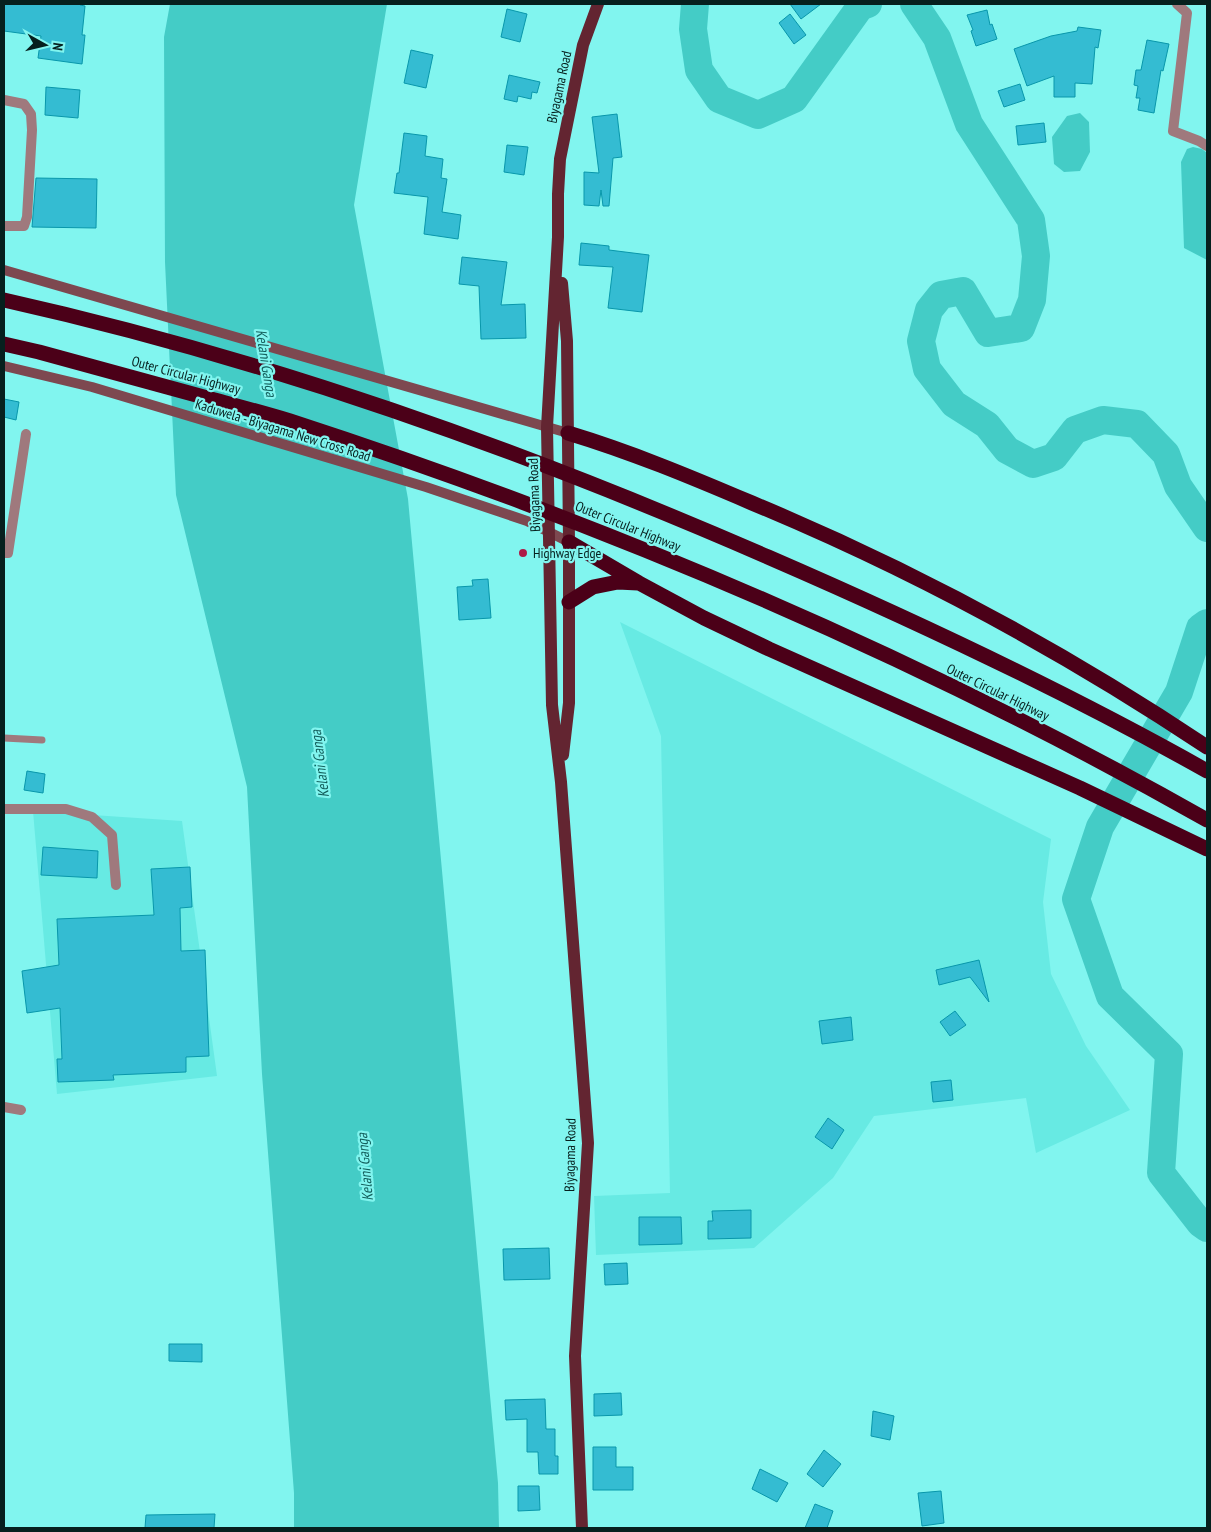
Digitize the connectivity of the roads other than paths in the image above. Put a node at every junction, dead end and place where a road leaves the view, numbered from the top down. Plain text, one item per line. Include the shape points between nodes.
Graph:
1 (598, 4) edge
2 (1177, 4) edge
3 (4, 100) edge
4 (1207, 146) edge
5 (4, 226) edge
6 (558, 237) junction
7 (4, 270) edge
8 (4, 300) edge
9 (4, 344) edge
10 (4, 366) edge
11 (546, 427) junction
12 (568, 433) junction
13 (26, 434) dead end
14 (550, 532) junction
15 (569, 542) junction
16 (4, 553) edge
17 (639, 583) junction
18 (568, 602) junction
19 (4, 738) edge
20 (42, 740) dead end
21 (1207, 747) edge
22 (1207, 771) edge
23 (561, 782) junction
24 (4, 809) edge
25 (1207, 820) edge
26 (1207, 849) edge
27 (116, 885) dead end
28 (4, 1107) edge
29 (21, 1110) dead end
30 (582, 1528) edge

1 - 6 main road, Biyagama Road via 583,45 560,159
2 - 4 street via 1186,13 1173,131
3 - 5 street via 24,104 31,114 32,130 27,217 24,226
6 - 11 main road, Biyagama Road
6 - 12 main road, Biyagama Road via 567,341
7 - 11 street
8 - 22 highway, Outer Circular Highway, bridge via 296,378 560,470 667,513 926,627 1033,678
9 - 25 highway, Outer Circular Highway, bridge via 286,420 425,466 606,534 856,641 1020,720
10 - 14 street, Kaduwela - Biyagama New Cross Road via 92,386 426,487
11 - 12 street
11 - 14 main road, Biyagama Road
12 - 15 main road, Biyagama Road
12 - 21 highway via 693,478 819,531 911,575 1108,683
13 - 16 street via 8,553
14 - 15 street, Kaduwela - Biyagama New Cross Road
14 - 23 main road, Biyagama Road via 552,705
15 - 17 highway
15 - 18 main road, Biyagama Road
17 - 18 highway via 593,586
17 - 26 highway via 769,649 1080,788
18 - 23 main road, Biyagama Road via 569,703
19 - 20 lane
23 - 30 main road, Biyagama Road via 588,1143 575,1356
24 - 27 street via 66,809 92,817 112,835
28 - 29 street

